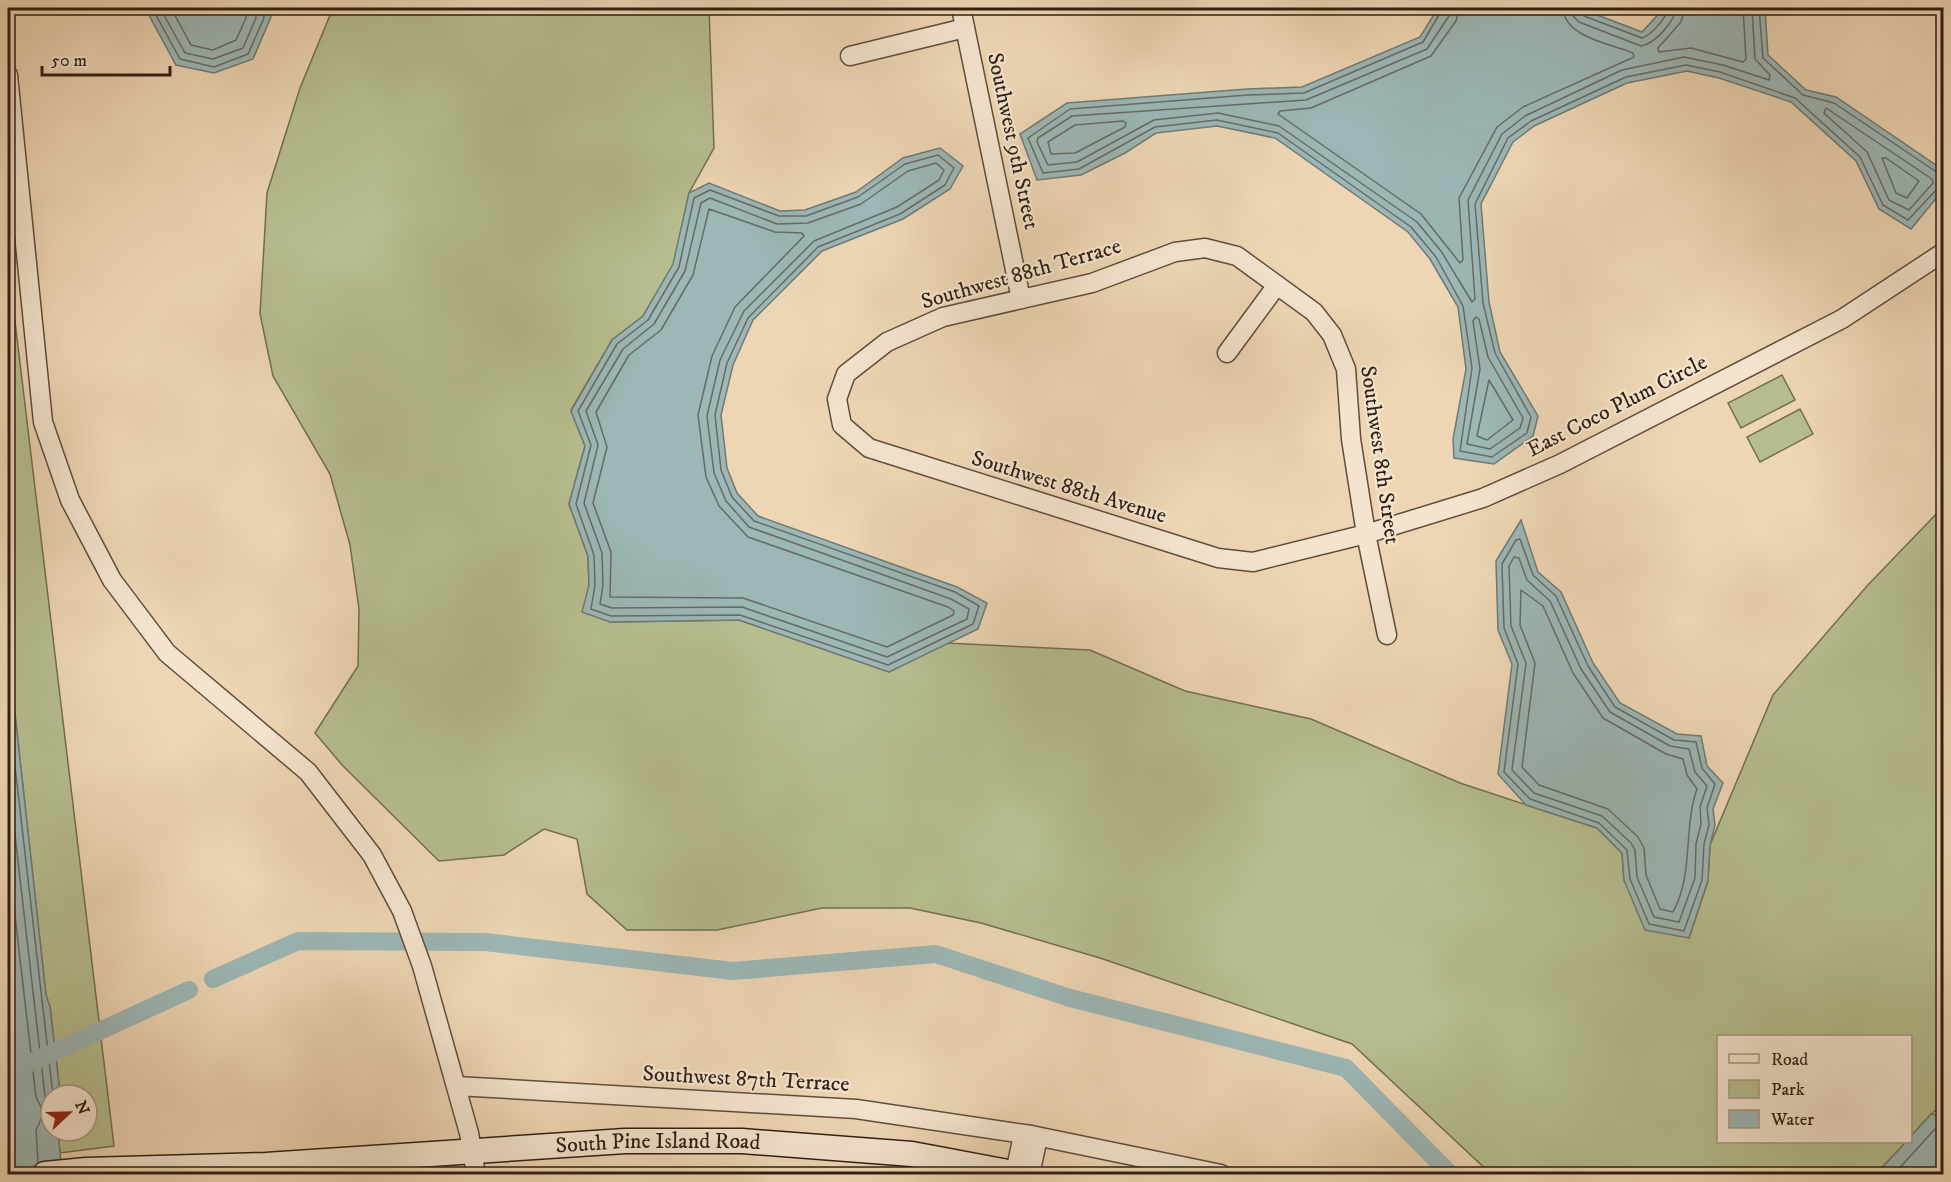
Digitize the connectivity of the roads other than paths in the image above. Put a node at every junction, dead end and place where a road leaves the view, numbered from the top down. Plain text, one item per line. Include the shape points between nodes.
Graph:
1 (961, 8) edge
2 (965, 28) junction
3 (850, 56) dead end
4 (8, 75) edge
5 (1944, 252) edge
6 (1237, 256) joint
7 (1277, 285) junction
8 (1022, 299) junction
9 (1227, 353) dead end
10 (842, 425) joint
11 (1366, 534) junction
12 (1291, 553) joint
13 (1387, 635) dead end
14 (456, 1086) junction
15 (1031, 1135) junction
16 (475, 1164) edge
17 (45, 1174) edge
18 (1018, 1174) edge
19 (1025, 1174) edge
20 (1221, 1174) edge

1 - 2 street, Southwest 9th Street
2 - 3 street
2 - 8 street, Southwest 9th Street
4 - 14 street via 43,422 70,501 112,580 167,653 308,772 372,855 402,912 423,966
5 - 11 street, East Coco Plum Circle via 1842,319 1560,464 1483,498
6 - 7 street, Southwest 8th Street
6 - 8 street, Southwest 88th Terrace via 1205,248 1174,252 1092,283
7 - 9 street
7 - 11 street, Southwest 8th Street via 1314,312 1332,335 1346,369 1351,439
8 - 10 street, Southwest 88th Terrace via 943,317 887,342 846,374 837,399
10 - 12 street, Southwest 88th Avenue via 869,448 1218,558 1253,562
11 - 12 street, East Coco Plum Circle
11 - 13 street, Southwest 8th Street
14 - 15 street, Southwest 87th Terrace via 856,1108
14 - 16 street
15 - 19 street via 1037,1142 1031,1170
15 - 20 street, Southwest 87th Terrace
16 - 17 main road, South Pine Island Road via 86,1170
16 - 18 main road, South Pine Island Road via 625,1142 742,1141 912,1154

